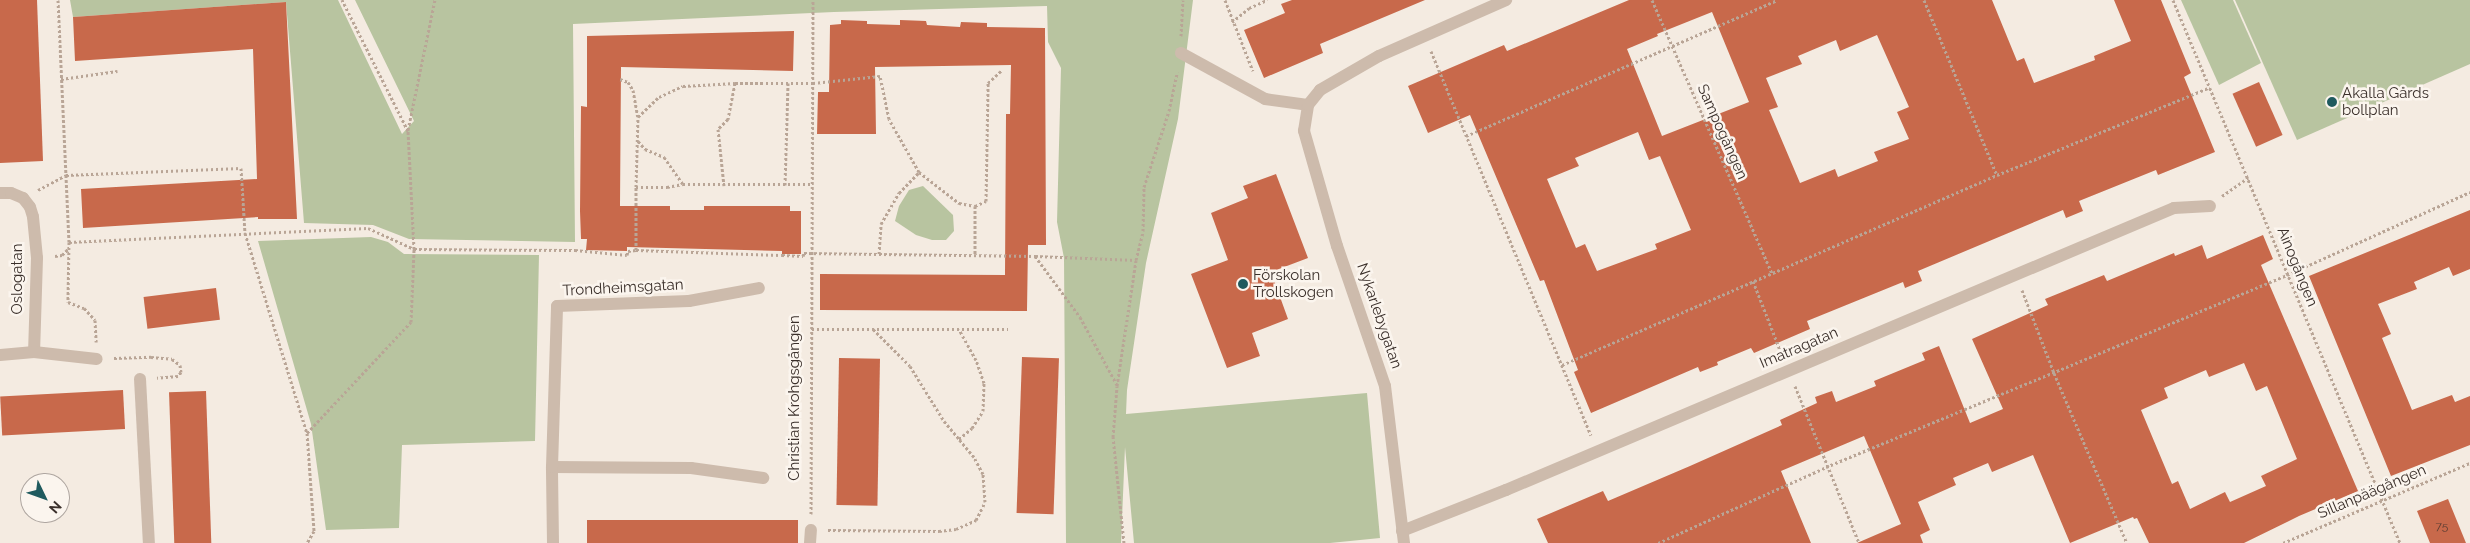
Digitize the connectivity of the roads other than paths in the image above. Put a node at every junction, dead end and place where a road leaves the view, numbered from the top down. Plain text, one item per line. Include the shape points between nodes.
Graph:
1 (1506, 0) edge
2 (1181, 53) road end
3 (1308, 105) junction
4 (0, 194) edge
5 (2210, 206) road end
6 (759, 288) dead end
7 (34, 352) junction
8 (0, 355) edge
9 (97, 358) road end
10 (140, 379) dead end
11 (552, 468) junction
12 (763, 478) dead end
13 (1403, 537) edge
14 (149, 543) edge
15 (553, 543) edge

1 - 3 street via 1379,56 1320,90
2 - 3 street via 1265,99
3 - 13 street, Nykarlebygatan via 1304,131 1337,246 1385,386
4 - 7 street, Oslogatan via 11,193 23,198 33,218 37,258
5 - 13 street, Imatragatan via 2174,208 1598,450
6 - 11 street, Trondheimsgatan via 688,301 557,306
7 - 8 street
7 - 9 street
10 - 14 street
11 - 12 street via 691,468
11 - 15 street, Trondheimsgatan

